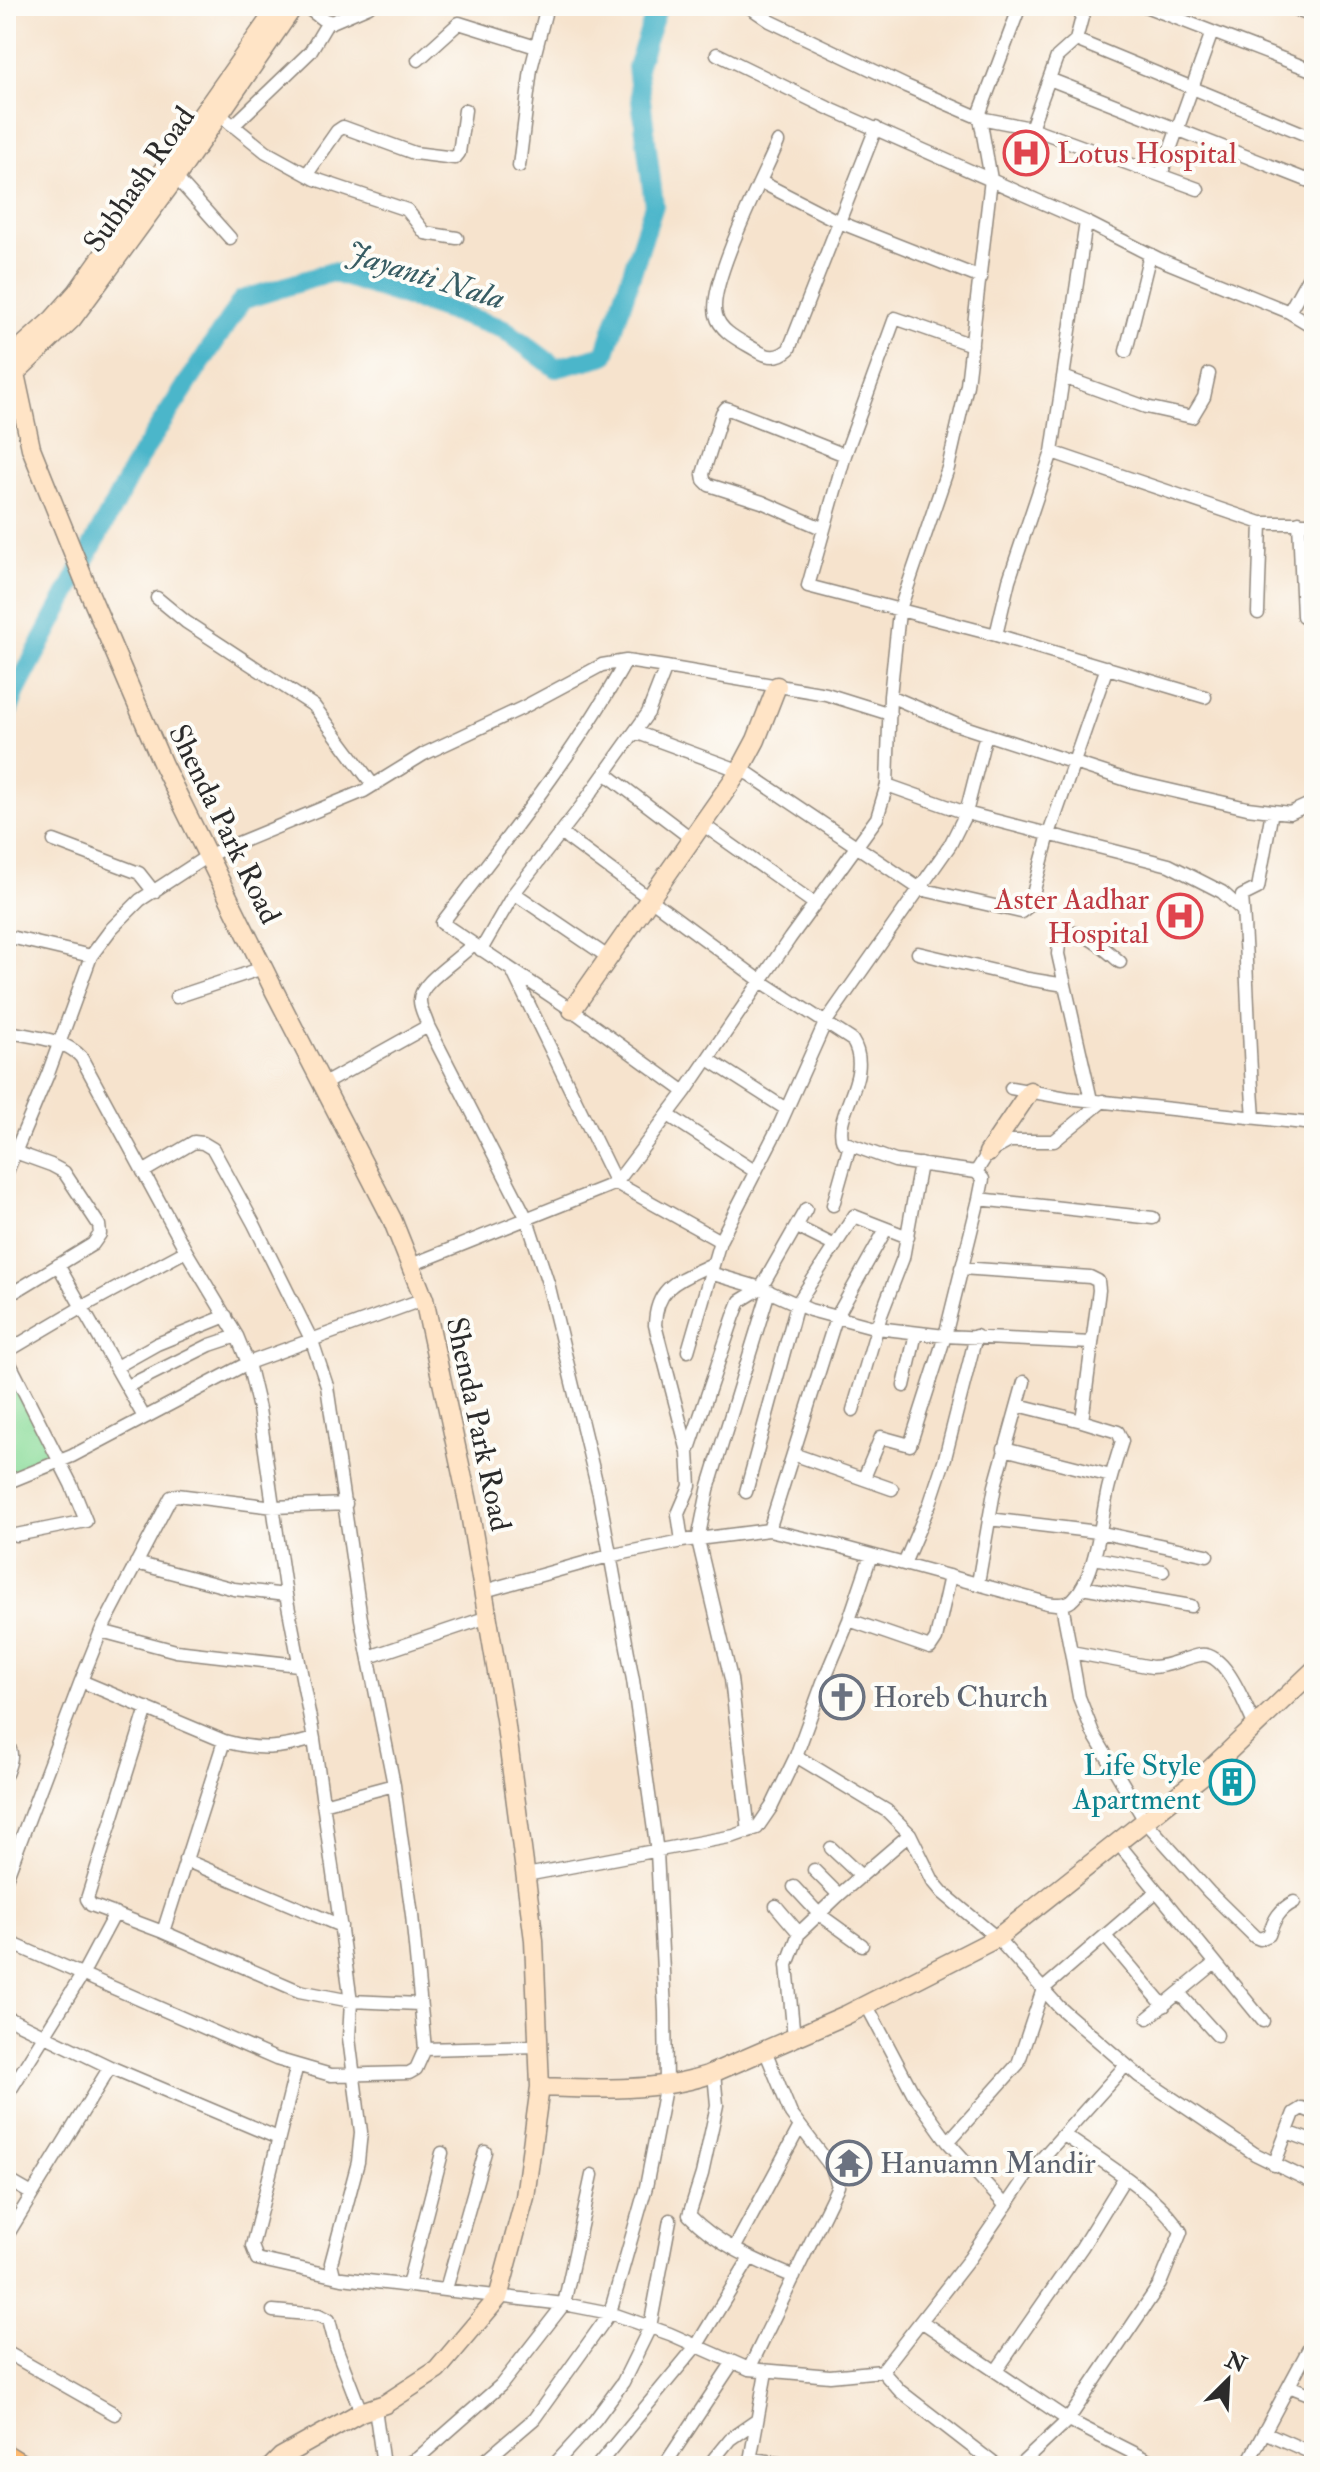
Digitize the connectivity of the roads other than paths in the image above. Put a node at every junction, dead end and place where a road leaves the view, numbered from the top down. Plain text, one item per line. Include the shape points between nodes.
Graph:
1 (278, 6) edge
2 (294, 6) edge
3 (305, 6) edge
4 (369, 6) edge
5 (547, 6) edge
6 (748, 6) edge
7 (1020, 6) edge
8 (1085, 6) edge
9 (1147, 6) edge
10 (1288, 6) edge
11 (1314, 17) edge
12 (328, 22) junction
13 (1212, 32) junction
14 (1076, 40) junction
15 (536, 47) junction
16 (717, 54) dead end
17 (418, 60) dead end
18 (1314, 71) edge
19 (1049, 79) junction
20 (1191, 89) junction
21 (465, 110) dead end
22 (220, 115) junction
23 (980, 118) junction
24 (876, 128) junction
25 (1031, 128) junction
26 (1177, 129) junction
27 (1314, 138) edge
28 (778, 142) dead end
29 (519, 166) dead end
30 (1314, 169) edge
31 (171, 173) junction
32 (307, 174) junction
33 (1161, 175) junction
34 (991, 179) junction
35 (761, 182) junction
36 (1198, 189) dead end
37 (839, 222) junction
38 (1086, 222) junction
39 (230, 238) dead end
40 (457, 238) dead end
41 (1150, 254) junction
42 (1314, 267) edge
43 (981, 278) junction
44 (1289, 312) junction
45 (1314, 327) edge
46 (972, 345) junction
47 (1126, 351) dead end
48 (9, 357) edge
49 (1209, 374) dead end
50 (1063, 377) junction
51 (1052, 452) junction
52 (845, 455) junction
53 (1299, 522) junction
54 (1261, 523) junction
55 (1314, 523) edge
56 (824, 529) junction
57 (157, 598) dead end
58 (899, 612) junction
59 (1258, 613) dead end
60 (1303, 616) dead end
61 (996, 635) junction
62 (626, 661) junction
63 (666, 667) junction
64 (1107, 667) junction
65 (777, 686) junction
66 (890, 696) junction
67 (1205, 697) dead end
68 (890, 714) junction
69 (635, 732) junction
70 (986, 734) junction
71 (1074, 763) junction
72 (740, 770) junction
73 (605, 773) junction
74 (373, 785) junction
75 (887, 785) junction
76 (1314, 802) edge
77 (1272, 811) junction
78 (966, 813) junction
79 (697, 831) junction
80 (561, 833) junction
81 (1049, 834) junction
82 (54, 841) dead end
83 (858, 846) junction
84 (209, 855) junction
85 (920, 889) junction
86 (154, 892) junction
87 (514, 893) junction
88 (650, 897) junction
89 (815, 904) junction
90 (1243, 911) junction
91 (6, 936) edge
92 (477, 947) junction
93 (918, 953) dead end
94 (91, 956) junction
95 (608, 957) junction
96 (1120, 962) dead end
97 (263, 968) junction
98 (512, 969) junction
99 (761, 981) junction
100 (1065, 985) junction
101 (176, 997) dead end
102 (572, 1010) junction
103 (825, 1023) junction
104 (428, 1026) junction
105 (6, 1031) edge
106 (59, 1044) junction
107 (708, 1059) junction
108 (322, 1085) junction
109 (1011, 1088) dead end
110 (1030, 1091) junction
111 (685, 1092) junction
112 (1097, 1100) junction
113 (786, 1109) junction
114 (668, 1115) junction
115 (1254, 1117) junction
116 (1314, 1124) edge
117 (850, 1145) junction
118 (15, 1152) junction
119 (988, 1153) junction
120 (920, 1164) junction
121 (143, 1172) junction
122 (756, 1172) junction
123 (976, 1172) junction
124 (6, 1174) edge
125 (616, 1183) junction
126 (979, 1199) junction
127 (833, 1205) dead end
128 (806, 1209) dead end
129 (1153, 1218) dead end
130 (527, 1219) junction
131 (797, 1227) junction
132 (886, 1229) junction
133 (908, 1237) junction
134 (720, 1241) junction
135 (835, 1246) junction
136 (186, 1251) junction
137 (58, 1265) junction
138 (411, 1265) junction
139 (961, 1268) junction
140 (711, 1269) junction
141 (765, 1290) junction
142 (6, 1297) edge
143 (424, 1299) junction
144 (797, 1304) junction
145 (82, 1307) junction
146 (226, 1316) junction
147 (836, 1318) junction
148 (877, 1328) junction
149 (916, 1333) junction
150 (237, 1336) junction
151 (945, 1336) junction
152 (976, 1336) junction
153 (312, 1341) junction
154 (1092, 1343) junction
155 (688, 1351) dead end
156 (6, 1354) edge
157 (248, 1363) junction
158 (116, 1367) junction
159 (1024, 1382) dead end
160 (128, 1386) junction
161 (904, 1386) dead end
162 (1018, 1405) junction
163 (853, 1410) dead end
164 (144, 1417) junction
165 (1082, 1421) junction
166 (1004, 1449) junction
167 (688, 1452) junction
168 (793, 1454) junction
169 (59, 1461) junction
170 (1111, 1476) junction
171 (864, 1478) junction
172 (6, 1483) edge
173 (892, 1489) dead end
174 (746, 1492) dead end
175 (346, 1504) junction
176 (274, 1507) junction
177 (989, 1519) junction
178 (769, 1530) junction
179 (1098, 1532) junction
180 (16, 1535) dead end
181 (698, 1540) junction
182 (682, 1541) junction
183 (871, 1555) junction
184 (1207, 1555) dead end
185 (609, 1556) junction
186 (1094, 1558) junction
187 (136, 1563) junction
188 (904, 1564) junction
189 (1163, 1571) dead end
190 (950, 1576) junction
191 (978, 1583) junction
192 (1082, 1587) junction
193 (484, 1591) junction
194 (286, 1595) junction
195 (1062, 1605) junction
196 (1191, 1606) dead end
197 (488, 1617) junction
198 (849, 1620) junction
199 (101, 1631) junction
200 (1071, 1652) junction
201 (369, 1657) junction
202 (298, 1665) junction
203 (1314, 1670) edge
204 (81, 1681) junction
205 (147, 1708) junction
206 (1255, 1726) junction
207 (314, 1739) junction
208 (224, 1741) junction
209 (6, 1743) edge
210 (796, 1756) junction
211 (6, 1774) edge
212 (394, 1785) junction
213 (323, 1804) junction
214 (1145, 1821) junction
215 (749, 1832) junction
216 (910, 1834) junction
217 (1117, 1842) junction
218 (831, 1848) dead end
219 (11, 1850) edge
220 (657, 1852) junction
221 (185, 1860) junction
222 (814, 1870) dead end
223 (526, 1875) junction
224 (861, 1876) junction
225 (6, 1879) edge
226 (794, 1887) dead end
227 (1157, 1891) junction
228 (839, 1895) junction
229 (1294, 1902) dead end
230 (776, 1906) dead end
231 (819, 1914) junction
232 (114, 1915) junction
233 (341, 1926) junction
234 (163, 1932) junction
235 (799, 1933) junction
236 (1105, 1936) junction
237 (997, 1938) junction
238 (6, 1941) edge
239 (862, 1945) dead end
240 (1215, 1963) junction
241 (82, 1975) junction
242 (1043, 1989) junction
243 (1179, 1993) junction
244 (351, 2001) junction
245 (419, 2004) junction
246 (866, 2004) junction
247 (1164, 2006) junction
248 (1148, 2018) dead end
249 (7, 2021) edge
250 (1263, 2021) dead end
251 (1217, 2035) dead end
252 (44, 2036) junction
253 (794, 2038) junction
254 (539, 2046) junction
255 (425, 2049) junction
256 (765, 2050) junction
257 (297, 2065) junction
258 (1126, 2065) junction
259 (110, 2067) junction
260 (714, 2073) junction
261 (353, 2076) junction
262 (666, 2083) junction
263 (540, 2087) junction
264 (6, 2097) edge
265 (1314, 2113) edge
266 (799, 2128) junction
267 (1287, 2132) junction
268 (1064, 2135) junction
269 (278, 2138) junction
270 (948, 2142) junction
271 (1314, 2142) edge
272 (485, 2152) dead end
273 (442, 2153) dead end
274 (1274, 2165) junction
275 (592, 2175) dead end
276 (1125, 2177) junction
277 (6, 2179) edge
278 (1314, 2183) edge
279 (32, 2194) junction
280 (1006, 2206) junction
281 (670, 2220) dead end
282 (6, 2237) edge
283 (734, 2249) junction
284 (750, 2258) junction
285 (334, 2275) junction
286 (794, 2277) junction
287 (408, 2285) junction
288 (446, 2289) junction
289 (498, 2298) junction
290 (564, 2304) junction
291 (273, 2311) dead end
292 (610, 2313) junction
293 (921, 2321) junction
294 (650, 2327) junction
295 (1314, 2339) edge
296 (697, 2345) junction
297 (6, 2352) edge
298 (1308, 2361) edge
299 (733, 2362) junction
300 (749, 2369) junction
301 (882, 2371) junction
302 (996, 2371) junction
303 (766, 2372) junction
304 (1289, 2386) junction
305 (1314, 2396) edge
306 (368, 2410) junction
307 (115, 2414) dead end
308 (1068, 2420) junction
309 (756, 2421) junction
310 (1264, 2432) junction
311 (1314, 2454) edge
312 (6, 2455) edge
313 (749, 2463) edge
314 (1155, 2464) edge
315 (24, 2466) edge
316 (272, 2466) edge
317 (386, 2466) edge
318 (402, 2466) edge
319 (479, 2466) edge
320 (553, 2466) edge
321 (597, 2466) edge
322 (664, 2466) edge
323 (708, 2466) edge
324 (867, 2466) edge
325 (997, 2466) edge
326 (1019, 2466) edge
327 (1246, 2466) edge

1 - 22 main road, Subhash Road
2 - 22 main road, Subhash Road
3 - 12 street
4 - 12 street
5 - 15 street
6 - 23 street
7 - 23 street
8 - 14 street
9 - 13 street
10 - 11 street
12 - 22 street via 310,52
13 - 18 street
13 - 20 street
14 - 19 street via 1057,57
14 - 20 street
15 - 17 street via 459,23
15 - 29 street
16 - 24 street
19 - 25 street
19 - 26 street
20 - 26 street
20 - 27 street
21 - 32 street via 455,158 414,153 343,127
22 - 31 main road, Subhash Road
22 - 32 street via 266,152
23 - 25 street
23 - 34 street
24 - 34 street
24 - 37 street
25 - 33 street
26 - 30 street via 1309,181
26 - 33 street
28 - 35 street
31 - 39 street
31 - 48 main road, Subhash Road via 67,304
32 - 40 street via 407,210 425,233
33 - 36 street
34 - 38 street
34 - 43 street
35 - 37 street
35 - 37 street via 722,273 715,314 722,328 762,354 782,356 789,349
37 - 43 street
38 - 41 street
38 - 50 street
41 - 44 street
41 - 47 street
42 - 44 street
43 - 46 street
44 - 45 street
46 - 52 street via 895,318
46 - 58 street via 948,468
48 - 84 main road, Shenda Park Road via 31,448 163,765
49 - 50 street via 1192,417 1146,407
50 - 51 street
51 - 54 street
51 - 61 street
52 - 56 street
52 - 56 street via 726,408 703,474 709,485
53 - 54 street
53 - 55 street
53 - 60 street
54 - 59 street
56 - 58 street via 808,586
57 - 74 street via 314,706
58 - 61 street
58 - 66 street
61 - 64 street
62 - 63 street
62 - 74 street via 602,665
62 - 92 street via 559,769 442,923
63 - 65 street
63 - 69 street
64 - 67 street
64 - 71 street
65 - 68 street via 826,694
65 - 72 main road
66 - 68 street
66 - 70 street
68 - 75 street
69 - 72 street
69 - 73 street
70 - 71 street
70 - 78 street
71 - 77 street via 1130,781
71 - 81 street
72 - 79 main road
72 - 83 street
73 - 79 street
73 - 80 street
74 - 84 street
75 - 78 street
75 - 83 street via 877,818
76 - 77 street via 1290,813
77 - 90 street via 1258,888 1242,896
78 - 81 street
78 - 85 street
79 - 88 main road
79 - 89 street
80 - 87 street
80 - 88 street
81 - 85 street via 1030,905 1021,912
81 - 90 street via 1169,865 1222,892
82 - 86 street via 139,873
83 - 85 street
83 - 89 street
84 - 86 street
84 - 97 main road, Shenda Park Road
85 - 103 street
86 - 94 street via 133,906
87 - 92 street
87 - 95 street
88 - 95 main road
88 - 99 street
89 - 99 street
90 - 115 street
91 - 94 street
92 - 98 street
92 - 104 street via 423,986 420,1001
93 - 100 street
94 - 106 street
95 - 102 main road
96 - 100 street via 1093,939 1070,933 1062,938 1058,954
97 - 101 street
97 - 108 main road, Shenda Park Road
98 - 102 street
98 - 125 street
99 - 103 street
99 - 107 street
100 - 112 street
102 - 111 street
103 - 113 street
103 - 117 street via 859,1050 858,1075 840,1138
104 - 108 street
104 - 130 street
105 - 106 street
106 - 118 street
106 - 121 street via 81,1057
107 - 111 street
107 - 113 street
108 - 138 main road, Shenda Park Road
109 - 110 street
110 - 112 street
110 - 119 main road
111 - 114 street
112 - 115 street
112 - 119 street via 1054,1141 1010,1141
113 - 122 street
114 - 122 street
114 - 125 street
115 - 116 street
117 - 120 street
117 - 127 street
118 - 124 street
118 - 137 street via 64,1172 99,1225 93,1244
119 - 123 street
120 - 123 street
120 - 133 street
121 - 136 street
121 - 153 street via 194,1142 213,1149
122 - 134 street
123 - 126 street via 983,1179
125 - 130 street
125 - 134 street
126 - 129 street
126 - 139 street
128 - 131 street
130 - 138 street
130 - 185 street via 548,1283
131 - 135 street
131 - 141 street
132 - 133 street
132 - 135 street via 854,1216
132 - 147 street
133 - 148 street
134 - 140 street
135 - 144 street
136 - 145 street
136 - 146 street
137 - 142 street
137 - 145 street
138 - 143 main road, Shenda Park Road
139 - 151 street
139 - 154 street via 1094,1278 1099,1290
140 - 141 street
140 - 155 street
140 - 167 street via 672,1285 656,1307 655,1325
141 - 144 street
141 - 167 street via 745,1297 737,1307
141 - 181 street
143 - 153 street
143 - 193 main road, Shenda Park Road
144 - 147 street
144 - 174 street
145 - 156 street
145 - 158 street
146 - 150 street
146 - 158 street
147 - 148 street
147 - 168 street
148 - 149 street
148 - 163 street
149 - 151 street
149 - 161 street
150 - 157 street
150 - 160 street
151 - 152 street
151 - 171 street via 910,1445 881,1437
152 - 154 street
152 - 188 street via 945,1458
153 - 157 street
153 - 175 street via 327,1386
154 - 165 street
156 - 169 street
157 - 164 street
157 - 176 street
158 - 160 street
159 - 162 street
160 - 164 street
162 - 165 street
162 - 166 street
164 - 169 street
165 - 170 street via 1122,1435
166 - 170 street
166 - 177 street
167 - 182 street via 690,1486 678,1514
168 - 171 street
168 - 178 street
169 - 172 street
169 - 180 street via 86,1521
170 - 179 street
171 - 173 street
175 - 176 street
175 - 201 street
176 - 187 street via 171,1497
176 - 194 street
177 - 179 street
177 - 191 street
178 - 181 street
178 - 183 street
179 - 184 street
179 - 186 street
181 - 182 street
181 - 215 street via 731,1679
182 - 185 street
183 - 188 street
183 - 198 street
185 - 193 street
185 - 220 street
186 - 189 street
186 - 192 street
187 - 194 street via 234,1589
187 - 199 street
188 - 190 street
190 - 191 street
190 - 198 street via 930,1648
191 - 195 street
192 - 195 street
192 - 196 street
193 - 197 main road, Shenda Park Road
194 - 202 street
195 - 200 street
197 - 201 street
197 - 223 main road, Shenda Park Road
198 - 210 street
199 - 202 street via 176,1651
199 - 204 street
200 - 206 street via 1152,1667 1198,1655 1216,1657
200 - 214 street via 1079,1697 1093,1733
201 - 212 street
202 - 207 street
203 - 206 main road
204 - 205 street
204 - 219 street
205 - 208 street
205 - 232 street via 87,1899
206 - 214 main road
207 - 208 street via 272,1749
207 - 213 street
208 - 221 street
209 - 211 street via 11,1749
210 - 215 street via 763,1822
210 - 216 street via 887,1811
212 - 213 street
212 - 245 street
213 - 233 street
214 - 217 main road
214 - 229 street via 1255,1937 1269,1935 1279,1913
215 - 220 street
216 - 224 street
216 - 237 street via 943,1893
217 - 227 street
217 - 237 main road
218 - 224 street
219 - 225 street
220 - 223 street
220 - 262 street
221 - 233 street
221 - 234 street
222 - 228 street
223 - 254 main road, Shenda Park Road
224 - 228 street
226 - 231 street
227 - 236 street
227 - 240 street
228 - 231 street
230 - 235 street
231 - 235 street
231 - 239 street
232 - 234 street
232 - 241 street
233 - 244 street
234 - 244 street via 299,1991
235 - 253 street via 787,1965
236 - 242 street
236 - 247 street
237 - 242 street
237 - 246 main road
238 - 241 street
240 - 243 street
240 - 250 street
241 - 252 street
241 - 257 street
242 - 258 street
242 - 270 street via 1018,2064
243 - 247 street
243 - 251 street
244 - 245 street
244 - 261 street
245 - 255 street
246 - 253 main road
246 - 270 street via 913,2093
247 - 248 street
249 - 252 street
252 - 259 street
252 - 264 street
253 - 256 main road
254 - 255 street
254 - 263 main road, Shenda Park Road
255 - 261 street via 409,2073
256 - 260 main road
256 - 266 street
257 - 261 street
257 - 269 street
258 - 268 street
258 - 274 street
259 - 269 street
259 - 279 street
260 - 262 main road
260 - 283 street via 717,2105 689,2215
261 - 285 street via 361,2132 331,2263
262 - 263 main road via 609,2089
262 - 292 street via 646,2187
263 - 289 main road, Shenda Park Road via 525,2197
265 - 267 street via 1298,2110
266 - 283 street
266 - 286 street via 832,2168 838,2186
267 - 271 street
267 - 274 street
268 - 276 street
268 - 280 street
269 - 285 street via 253,2254 265,2263
270 - 280 street
272 - 288 street
273 - 287 street
274 - 278 street
275 - 290 street
276 - 302 street
276 - 308 street via 1181,2232 1160,2284
277 - 279 street
279 - 282 street
280 - 293 street
281 - 294 street
283 - 284 street
284 - 286 street
284 - 296 street
285 - 287 street
286 - 300 street
287 - 288 street
288 - 289 street
289 - 290 street
289 - 306 main road, Shenda Park Road via 437,2370
290 - 292 street
290 - 318 street via 501,2385
291 - 306 street via 329,2320 336,2347
292 - 294 street
292 - 319 street via 534,2419
293 - 301 street
293 - 302 street
294 - 296 street
294 - 320 street via 623,2382
295 - 298 street
296 - 299 street
296 - 321 street
297 - 307 street
298 - 304 street
299 - 300 street
299 - 322 street
300 - 303 street
301 - 303 street via 830,2376
301 - 325 street
302 - 308 street
303 - 309 street
304 - 305 street
304 - 310 street
306 - 316 main road, Shenda Park Road
306 - 317 street
308 - 314 street
308 - 326 street
309 - 313 street
309 - 323 street via 730,2439
310 - 311 street
310 - 327 street
312 - 315 main road
313 - 324 street

